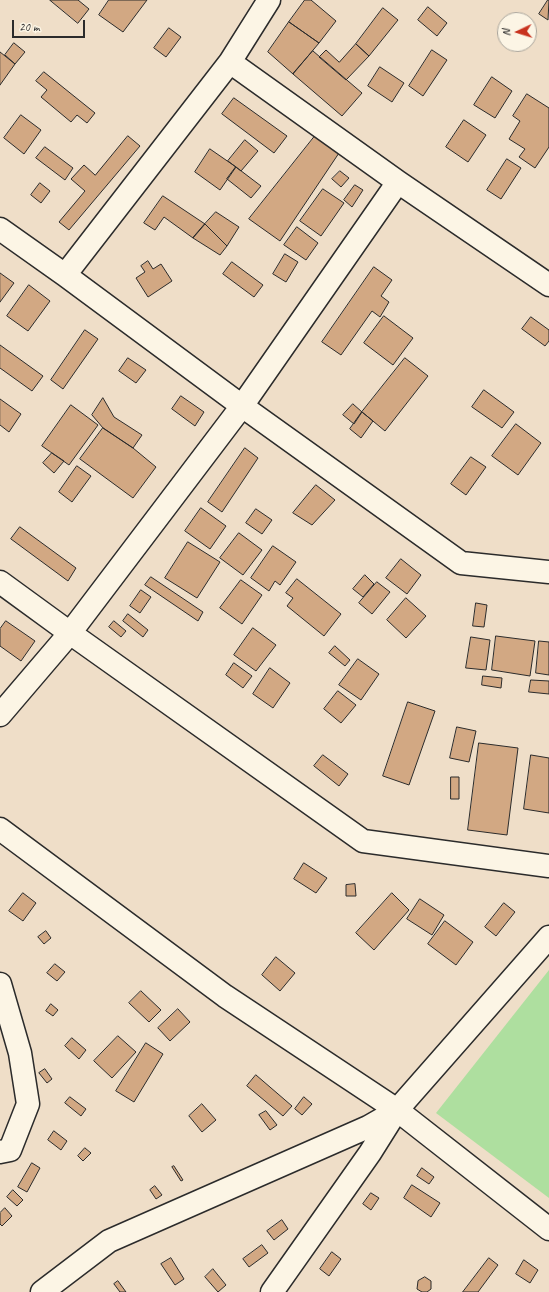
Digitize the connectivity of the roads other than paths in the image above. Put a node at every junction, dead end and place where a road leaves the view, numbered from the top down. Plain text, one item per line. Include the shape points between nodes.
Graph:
1 (269, 0) edge
2 (230, 62) junction
3 (398, 182) junction
4 (0, 229) edge
5 (65, 275) junction
6 (549, 285) edge
7 (242, 406) junction
8 (549, 572) edge
9 (0, 582) edge
10 (70, 633) junction
11 (0, 715) edge
12 (0, 829) edge
13 (549, 866) edge
14 (549, 937) edge
15 (0, 984) edge
16 (397, 1110) junction
17 (0, 1152) edge
18 (549, 1229) edge
19 (42, 1292) edge
20 (272, 1292) edge

1 - 2 street
2 - 3 street
2 - 5 street
3 - 6 street
3 - 7 street
4 - 5 street
5 - 7 street
7 - 8 street via 461,563
7 - 10 street
9 - 10 street
10 - 11 street
10 - 13 street via 363,841
12 - 16 street via 225,996
14 - 16 street
15 - 17 street via 20,1053 28,1104 10,1150
16 - 18 street
16 - 19 street via 368,1126 108,1241
16 - 20 street via 370,1153

